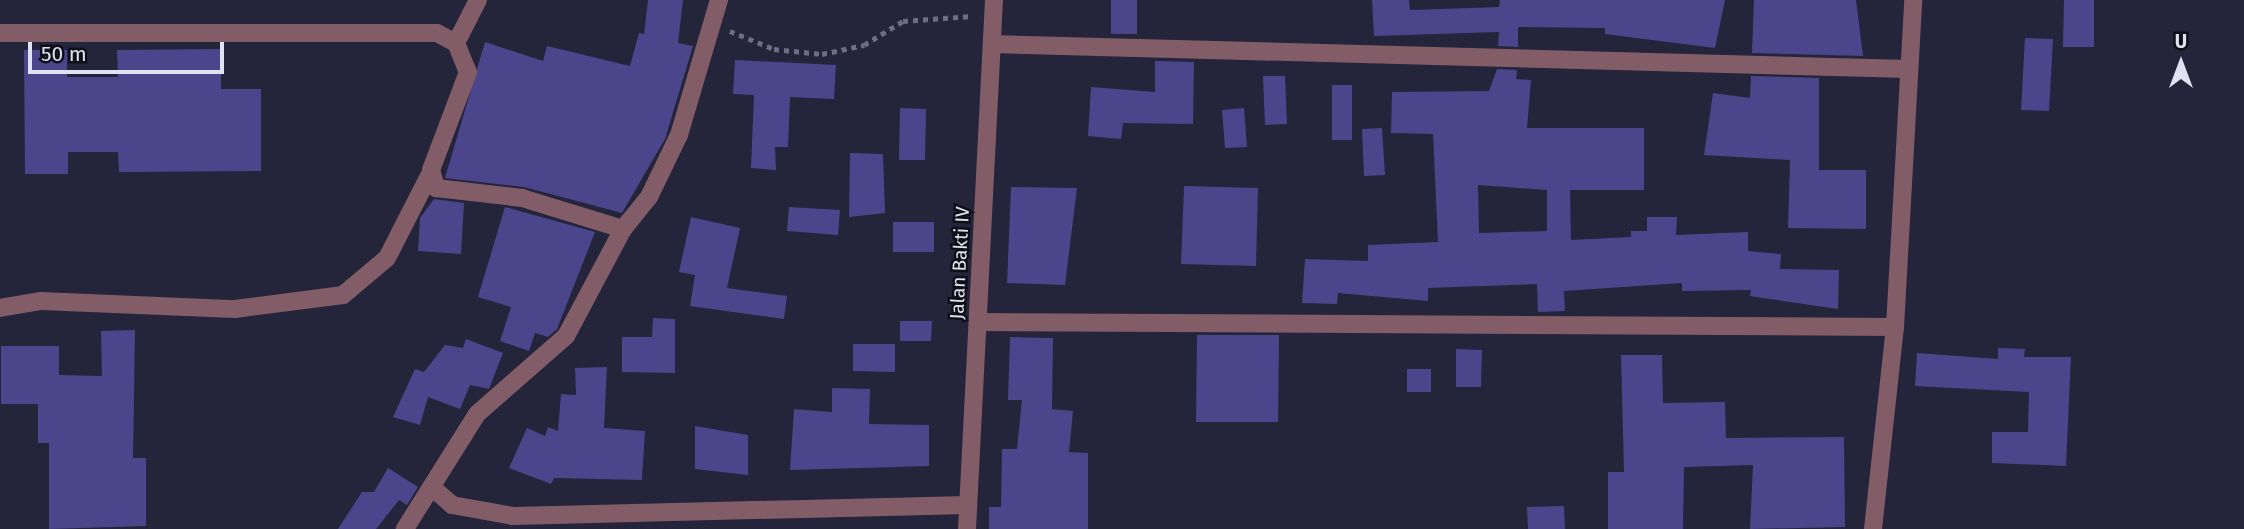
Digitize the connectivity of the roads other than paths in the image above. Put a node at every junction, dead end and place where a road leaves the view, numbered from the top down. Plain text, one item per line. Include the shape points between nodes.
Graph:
1 (478, 0) edge
2 (719, 0) edge
3 (1913, 0) edge
4 (994, 8) edge
5 (0, 33) edge
6 (456, 43) junction
7 (992, 44) junction
8 (1908, 69) junction
9 (429, 176) junction
10 (624, 229) junction
11 (0, 308) edge
12 (978, 322) junction
13 (1895, 327) junction
14 (435, 490) junction
15 (968, 505) junction
16 (405, 529) edge
17 (967, 529) edge
18 (1873, 529) edge

1 - 6 street
2 - 10 street via 679,135 649,197
3 - 8 street
4 - 7 street, Jalan Bakti IV
5 - 6 street via 420,31
6 - 9 street via 468,63 467,82
7 - 8 street
7 - 12 street, Jalan Bakti IV
8 - 13 street
9 - 10 street via 436,188 522,198
9 - 11 street via 387,258 344,295 234,309 41,301
10 - 14 street via 566,336 477,414
12 - 13 street
12 - 15 street, Jalan Bakti IV
13 - 18 street
14 - 15 street via 452,505 513,516
14 - 16 street
15 - 17 street, Jalan Bakti IV

